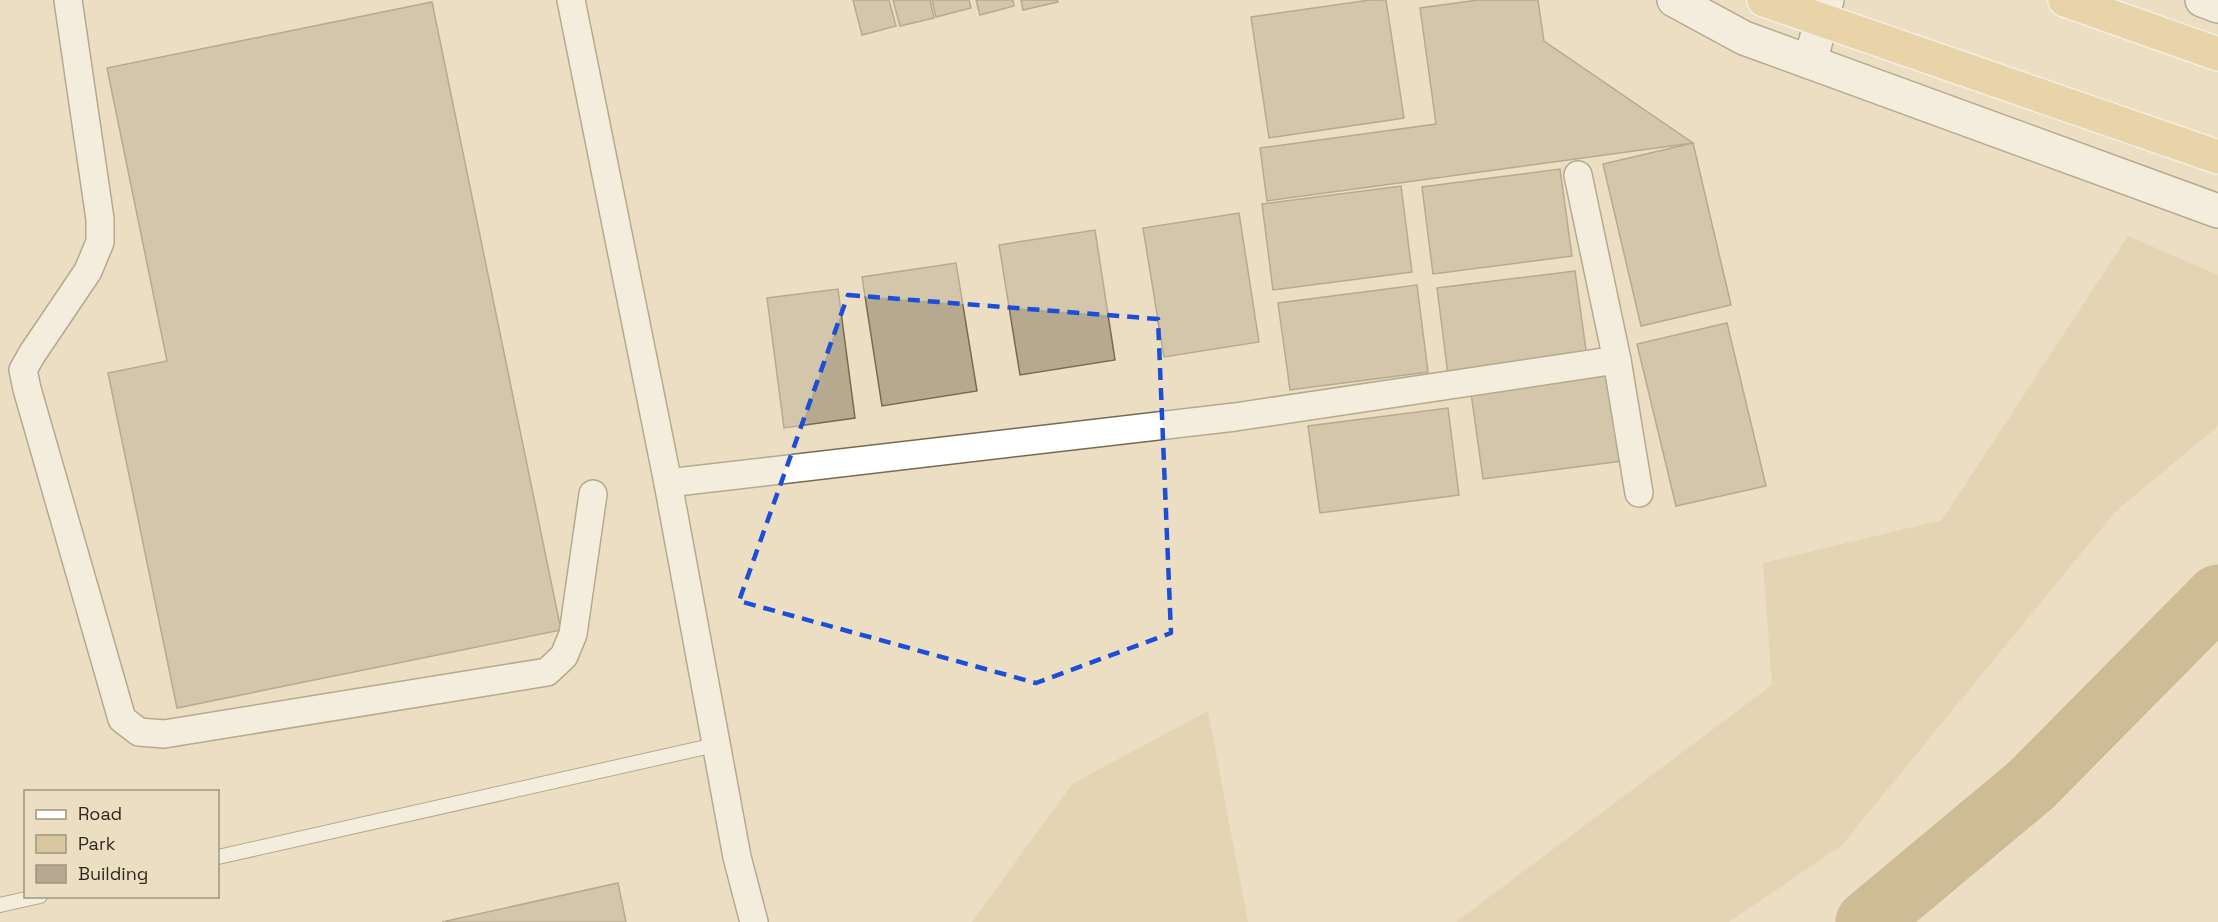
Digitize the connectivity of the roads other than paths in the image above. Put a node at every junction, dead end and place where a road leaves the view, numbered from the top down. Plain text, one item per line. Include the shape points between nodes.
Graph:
1 (68, 0) edge
2 (571, 0) edge
3 (1674, 0) edge
4 (1764, 0) edge
5 (2065, 0) edge
6 (2202, 0) edge
7 (2218, 6) edge
8 (1824, 10) edge
9 (2218, 54) edge
10 (1810, 62) junction
11 (2218, 157) edge
12 (1578, 175) dead end
13 (2218, 211) edge
14 (1617, 360) junction
15 (668, 483) junction
16 (1639, 493) dead end
17 (593, 494) dead end
18 (716, 745) junction
19 (219, 857) edge
20 (36, 898) edge
21 (0, 906) edge
22 (754, 922) edge

1 - 17 street via 100,219 100,242 88,271 23,370 122,719 139,732 164,734 547,672 564,656 573,634
2 - 15 street
3 - 10 street via 1744,38
4 - 8 highway
5 - 9 highway
6 - 7 street
8 - 10 street
8 - 11 highway
10 - 13 street
12 - 14 street
14 - 15 street via 1235,417
14 - 16 street
15 - 18 street
18 - 19 lane
18 - 22 street
20 - 21 lane

